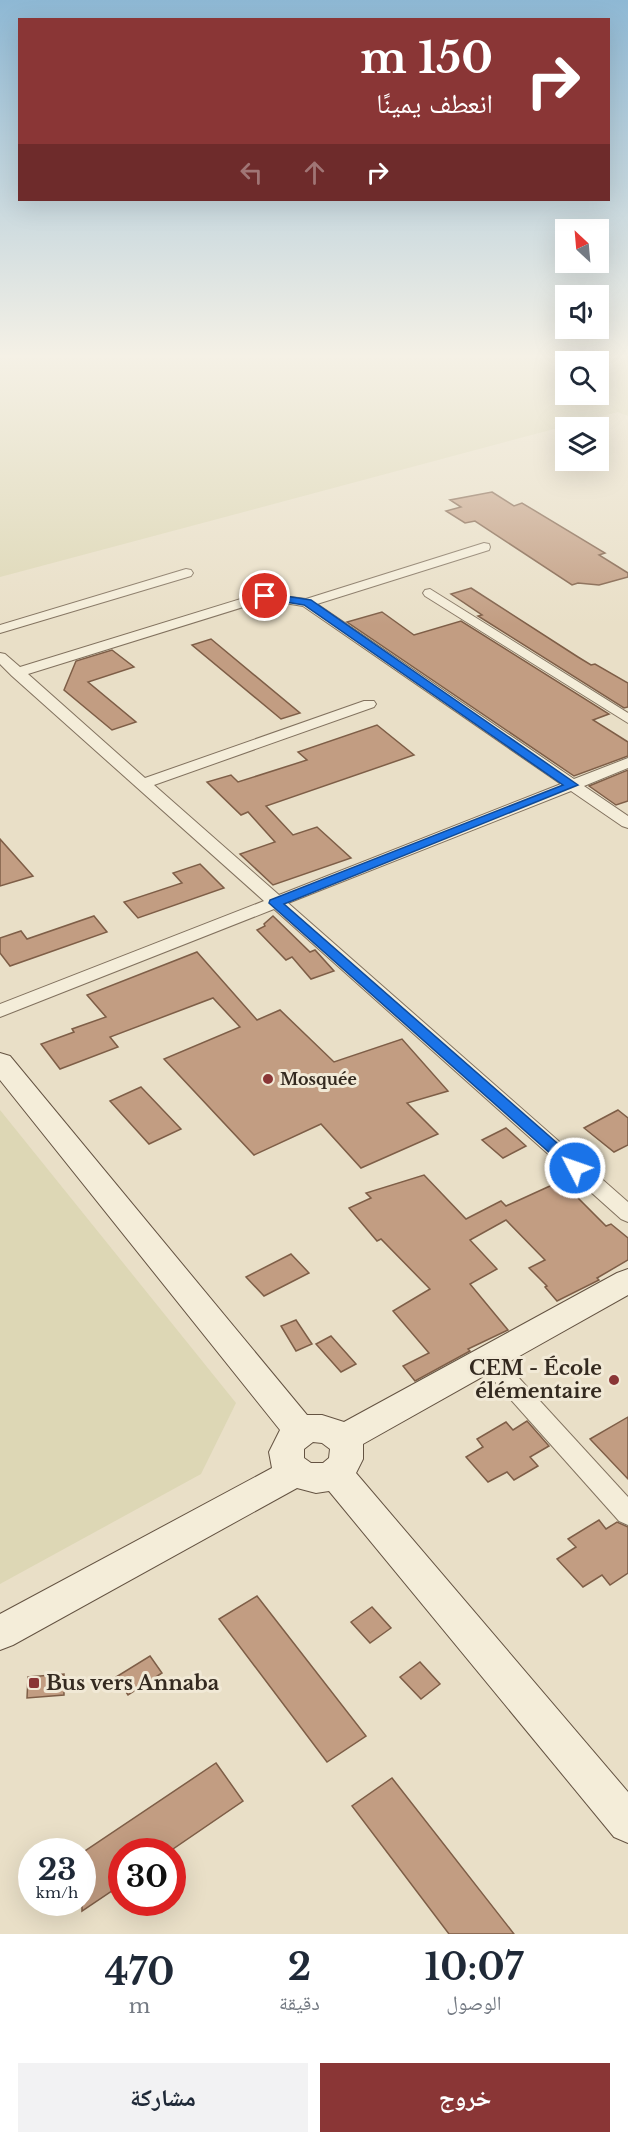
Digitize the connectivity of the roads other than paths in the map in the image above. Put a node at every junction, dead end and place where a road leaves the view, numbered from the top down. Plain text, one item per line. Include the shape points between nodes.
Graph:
1 (484, 547) dead end
2 (186, 573) dead end
3 (430, 593) dead end
4 (307, 603) junction
5 (0, 629) edge
6 (0, 657) edge
7 (17, 673) junction
8 (369, 704) dead end
9 (628, 719) edge
10 (628, 763) edge
11 (142, 784) junction
12 (572, 785) junction
13 (628, 823) edge
14 (275, 903) junction
15 (0, 1011) edge
16 (0, 1062) edge
17 (628, 1214) edge
18 (628, 1281) edge
19 (488, 1359) junction
20 (300, 1431) junction
21 (343, 1438) junction
22 (295, 1472) junction
23 (336, 1474) junction
24 (628, 1514) edge
25 (0, 1633) edge
26 (628, 1823) edge

1 - 4 street
2 - 5 street
3 - 9 street
4 - 7 street via 265,596
4 - 12 street
6 - 7 street
7 - 11 street
8 - 11 street
10 - 12 street
11 - 14 street
12 - 13 street
12 - 14 street
14 - 15 street
14 - 17 street
16 - 20 main road
18 - 19 main road
19 - 21 main road
19 - 24 street
20 - 21 main road via 321,1428
20 - 22 main road via 286,1447 288,1465
21 - 23 main road via 348,1456 346,1465
22 - 23 main road via 315,1480
22 - 25 main road
23 - 26 main road

